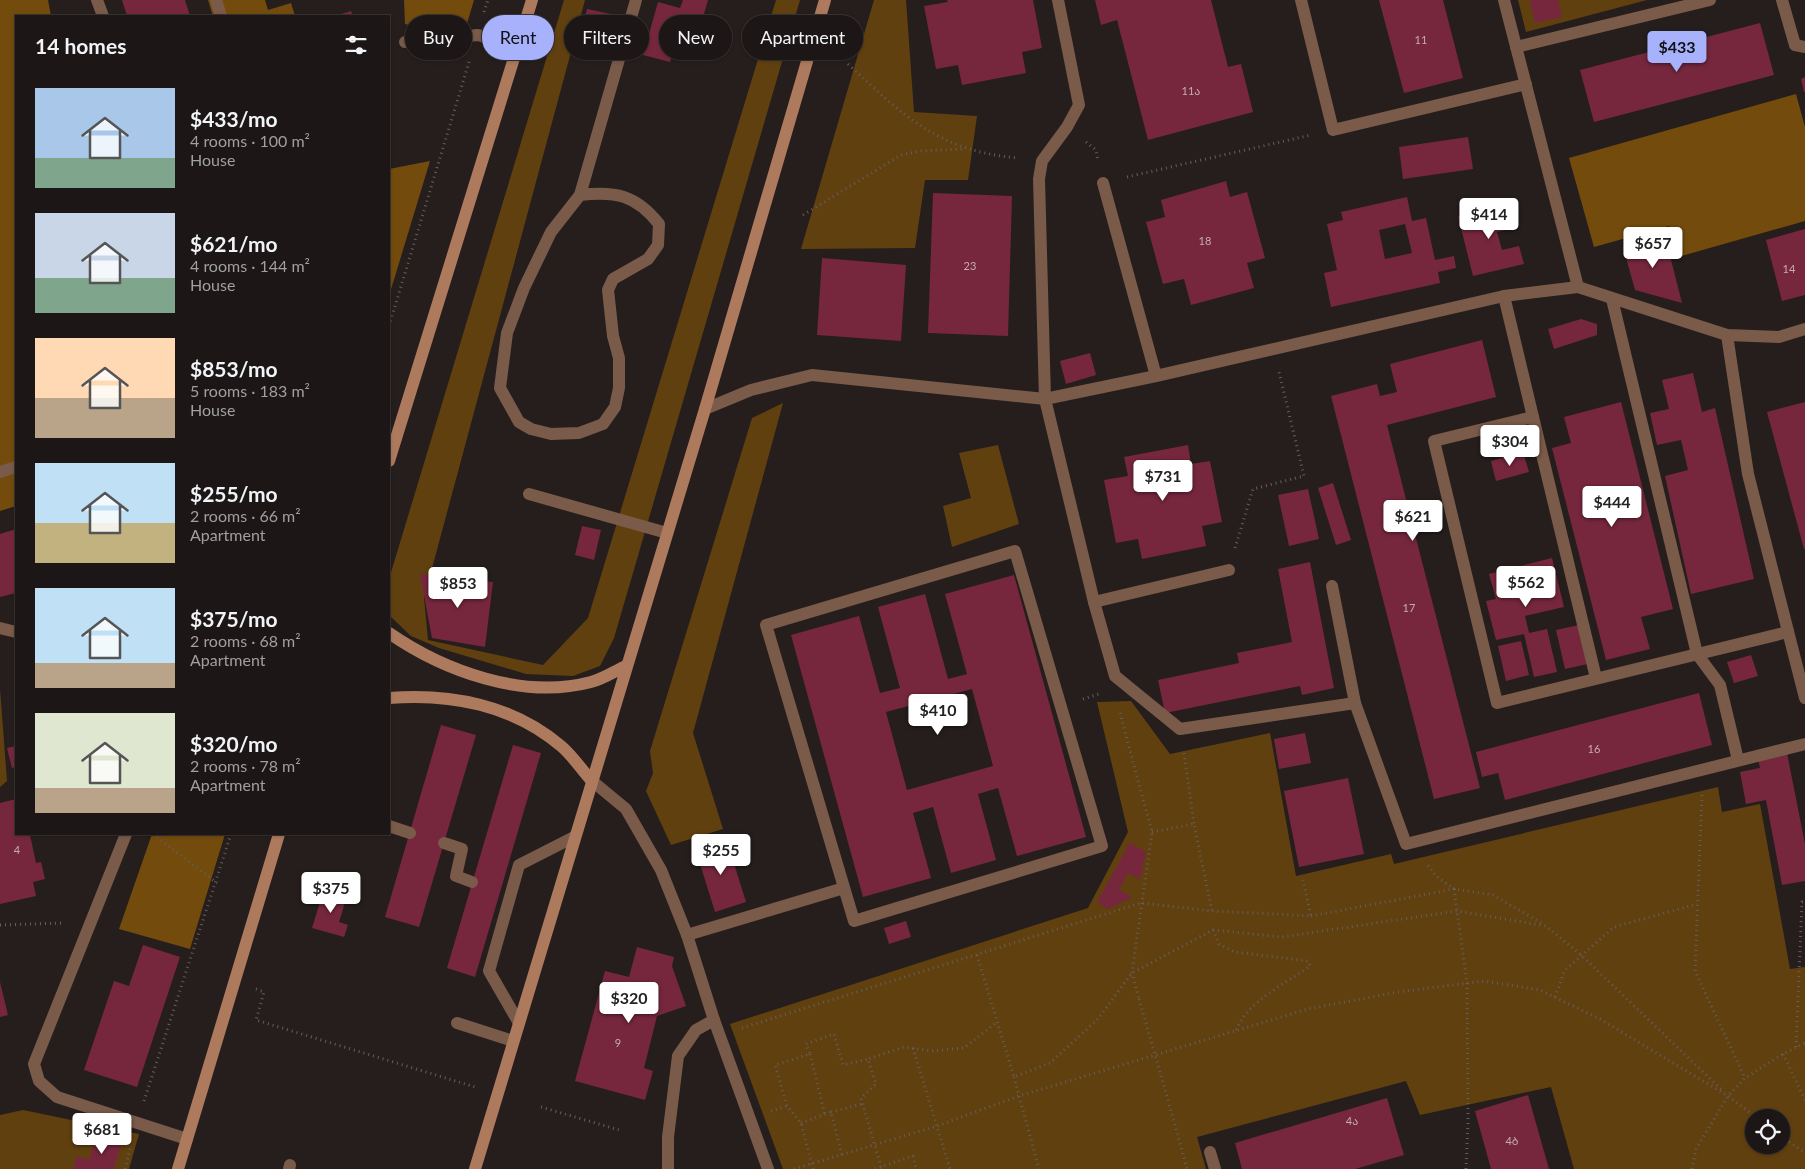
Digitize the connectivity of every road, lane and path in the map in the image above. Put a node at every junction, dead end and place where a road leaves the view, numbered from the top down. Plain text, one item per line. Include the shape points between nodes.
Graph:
1 (97, 0) edge
2 (216, 0) edge
3 (488, 0) edge
4 (532, 0) edge
5 (636, 0) edge
6 (825, 0) edge
7 (1058, 0) edge
8 (1301, 0) edge
9 (1504, 0) edge
10 (1710, 0) edge
11 (1782, 0) edge
12 (103, 15) edge
13 (221, 15) edge
14 (528, 15) edge
15 (478, 35) junction
16 (472, 36) edge
17 (482, 36) edge
18 (1805, 47) edge
19 (1516, 48) junction
20 (514, 60) edge
21 (848, 64) dead end
22 (1526, 84) junction
23 (1067, 127) junction
24 (1333, 130) junction
25 (970, 149) junction
26 (1042, 161) junction
27 (1103, 183) junction
28 (580, 195) junction
29 (803, 215) dead end
30 (1578, 287) junction
31 (1504, 296) junction
32 (1612, 300) junction
33 (390, 323) edge
34 (1805, 329) edge
35 (1727, 335) junction
36 (1274, 349) junction
37 (1156, 376) junction
38 (1045, 399) junction
39 (705, 409) junction
40 (1533, 417) junction
41 (390, 458) edge
42 (15, 466) edge
43 (0, 472) edge
44 (529, 494) dead end
45 (666, 534) junction
46 (1229, 570) joint
47 (1332, 586) dead end
48 (1094, 602) junction
49 (0, 628) edge
50 (15, 632) edge
51 (1788, 632) junction
52 (390, 634) edge
53 (1697, 654) junction
54 (626, 666) junction
55 (1115, 676) junction
56 (1596, 678) junction
57 (1114, 690) junction
58 (390, 698) edge
59 (1805, 698) edge
60 (1355, 703) junction
61 (1060, 705) junction
62 (1180, 729) junction
63 (1805, 744) edge
64 (1738, 760) junction
65 (1702, 770) junction
66 (591, 780) junction
67 (1194, 824) junction
68 (390, 826) edge
69 (1152, 832) junction
70 (410, 833) dead end
71 (126, 835) edge
72 (154, 835) edge
73 (231, 835) edge
74 (279, 835) edge
75 (574, 837) junction
76 (1422, 840) junction
77 (444, 843) dead end
78 (1303, 880) dead end
79 (472, 882) dead end
80 (216, 883) junction
81 (844, 888) junction
82 (1454, 889) junction
83 (1805, 902) edge
84 (1141, 904) junction
85 (1698, 904) junction
86 (1212, 911) junction
87 (1457, 911) junction
88 (1311, 916) junction
89 (92, 922) junction
90 (0, 925) edge
91 (1546, 926) junction
92 (1213, 930) junction
93 (687, 935) junction
94 (1580, 954) junction
95 (977, 955) junction
96 (1132, 973) junction
97 (234, 982) junction
98 (1467, 983) junction
99 (1555, 998) junction
100 (714, 1020) junction
101 (997, 1022) junction
102 (519, 1023) junction
103 (456, 1024) dead end
104 (1236, 1030) junction
105 (720, 1035) junction
106 (513, 1041) junction
107 (1805, 1043) edge
108 (1796, 1047) junction
109 (913, 1048) junction
110 (810, 1054) junction
111 (1782, 1054) junction
112 (868, 1059) junction
113 (1014, 1078) junction
114 (1745, 1078) junction
115 (497, 1094) junction
116 (1019, 1096) junction
117 (1728, 1096) junction
118 (1805, 1100) edge
119 (862, 1104) junction
120 (541, 1107) dead end
121 (1745, 1109) edge
122 (831, 1112) junction
123 (825, 1115) junction
124 (137, 1123) junction
125 (801, 1123) junction
126 (937, 1126) junction
127 (619, 1130) dead end
128 (187, 1139) junction
129 (1790, 1142) edge
130 (875, 1145) junction
131 (1210, 1152) dead end
132 (1805, 1153) edge
133 (842, 1155) junction
134 (812, 1164) junction
135 (881, 1167) junction
136 (125, 1169) edge
137 (178, 1169) edge
138 (475, 1169) edge
139 (668, 1169) edge
140 (768, 1169) edge
141 (794, 1169) edge
142 (813, 1169) edge
143 (875, 1169) edge
144 (916, 1169) edge
145 (950, 1169) edge
146 (1039, 1169) edge
147 (1187, 1169) edge
148 (1215, 1169) edge
149 (1466, 1169) edge
150 (1692, 1169) edge

1 - 12 street
2 - 13 street
3 - 15 path
4 - 14 main road
5 - 28 street
6 - 39 main road
7 - 23 street via 1079,105
8 - 24 street
9 - 19 street
10 - 19 street
11 - 18 street via 1795,45
15 - 16 street
15 - 17 street
15 - 33 path
19 - 22 street
20 - 41 main road
21 - 25 path via 902,115 948,142
22 - 24 street
22 - 30 street
23 - 26 street
23 - 27 path via 1096,150
24 - 27 path
25 - 26 path via 993,156
25 - 29 path via 902,155
26 - 38 street via 1039,179
27 - 37 street
28 - 28 street via 551,232 524,288 507,333 500,388 519,422 551,434 579,433 602,424 615,407 619,388 618,358 608,290 613,279 648,259 658,245 659,224 633,199
30 - 31 street
30 - 32 street
31 - 36 street
31 - 40 street
32 - 35 street
32 - 53 street
34 - 35 street via 1779,337
35 - 51 street via 1748,474
36 - 37 street
36 - 46 path via 1304,476 1253,489
37 - 38 street
38 - 39 street via 812,375 751,390
38 - 48 street
39 - 45 main road
40 - 56 street
40 - 56 street via 1434,441 1496,702
42 - 43 street
44 - 45 street
45 - 54 main road
46 - 48 street
47 - 60 street
48 - 55 street
49 - 50 street
51 - 53 street
51 - 59 street
52 - 54 main road via 439,663 519,685 553,687 591,682
53 - 56 street
53 - 64 street via 1720,685
54 - 66 main road
55 - 57 path
55 - 62 street
57 - 61 path
57 - 69 path
58 - 66 main road via 439,696 507,713 537,727 563,747
60 - 62 street
60 - 76 street via 1406,844
61 - 81 street via 1102,846 854,921
61 - 81 street via 1015,551 766,625
62 - 67 path
63 - 64 street
64 - 65 street
65 - 76 street
65 - 85 path
66 - 75 main road
66 - 93 street via 626,809 661,870
67 - 69 path
67 - 86 path
68 - 70 street
69 - 84 path
71 - 89 street
72 - 80 path
73 - 80 path
74 - 97 main road
75 - 102 main road
75 - 102 street via 519,866 506,893 489,971
76 - 82 path via 1427,863 1436,876
77 - 79 street via 462,849 456,876
78 - 88 path
80 - 124 path
81 - 93 street
82 - 87 path
82 - 88 path
82 - 91 path via 1493,895
83 - 108 path via 1802,902
84 - 86 path
84 - 95 path
84 - 96 path
85 - 94 path via 1614,927
85 - 114 path via 1695,971
86 - 88 path
87 - 91 path
87 - 92 path via 1282,937
87 - 98 path
89 - 90 path
89 - 124 street via 34,1064 39,1081 56,1097
91 - 94 path
92 - 96 path
92 - 104 path via 1219,944 1235,952 1308,962 1310,966 1262,999 1240,1019
93 - 100 street
94 - 99 path via 1565,970
94 - 117 path
95 - 101 path
95 - 105 path
96 - 113 path via 1097,1020 1050,1063
96 - 147 path, bridge
97 - 115 path via 264,992 256,1020
97 - 128 main road
98 - 99 path via 1484,981 1540,990
98 - 104 path via 1308,1009
98 - 149 path
99 - 117 path via 1600,1019
100 - 105 street
100 - 139 street via 696,1030 678,1056 668,1137
101 - 109 path via 964,1048 932,1051
101 - 113 path
102 - 106 main road
103 - 106 street
104 - 116 path
105 - 140 street
106 - 115 main road
107 - 108 path
108 - 111 path
109 - 112 path via 904,1047
109 - 126 path
110 - 112 path via 806,1044 834,1034 843,1065
110 - 123 path
110 - 125 path via 775,1065 787,1106
111 - 114 path
111 - 118 path
112 - 119 path via 876,1084 861,1098
113 - 116 path
114 - 117 path
115 - 138 main road
116 - 126 path
116 - 146 path
117 - 121 path
117 - 150 path via 1696,1149
119 - 122 path
119 - 130 path
120 - 127 path
122 - 123 path
122 - 133 path
123 - 125 path
124 - 128 street
124 - 136 path
125 - 134 path
126 - 130 path
126 - 145 path
128 - 137 main road
129 - 132 path
130 - 133 path
130 - 135 path
131 - 148 street
133 - 134 path
134 - 141 path
134 - 142 path
135 - 143 path
135 - 144 path via 912,1156

